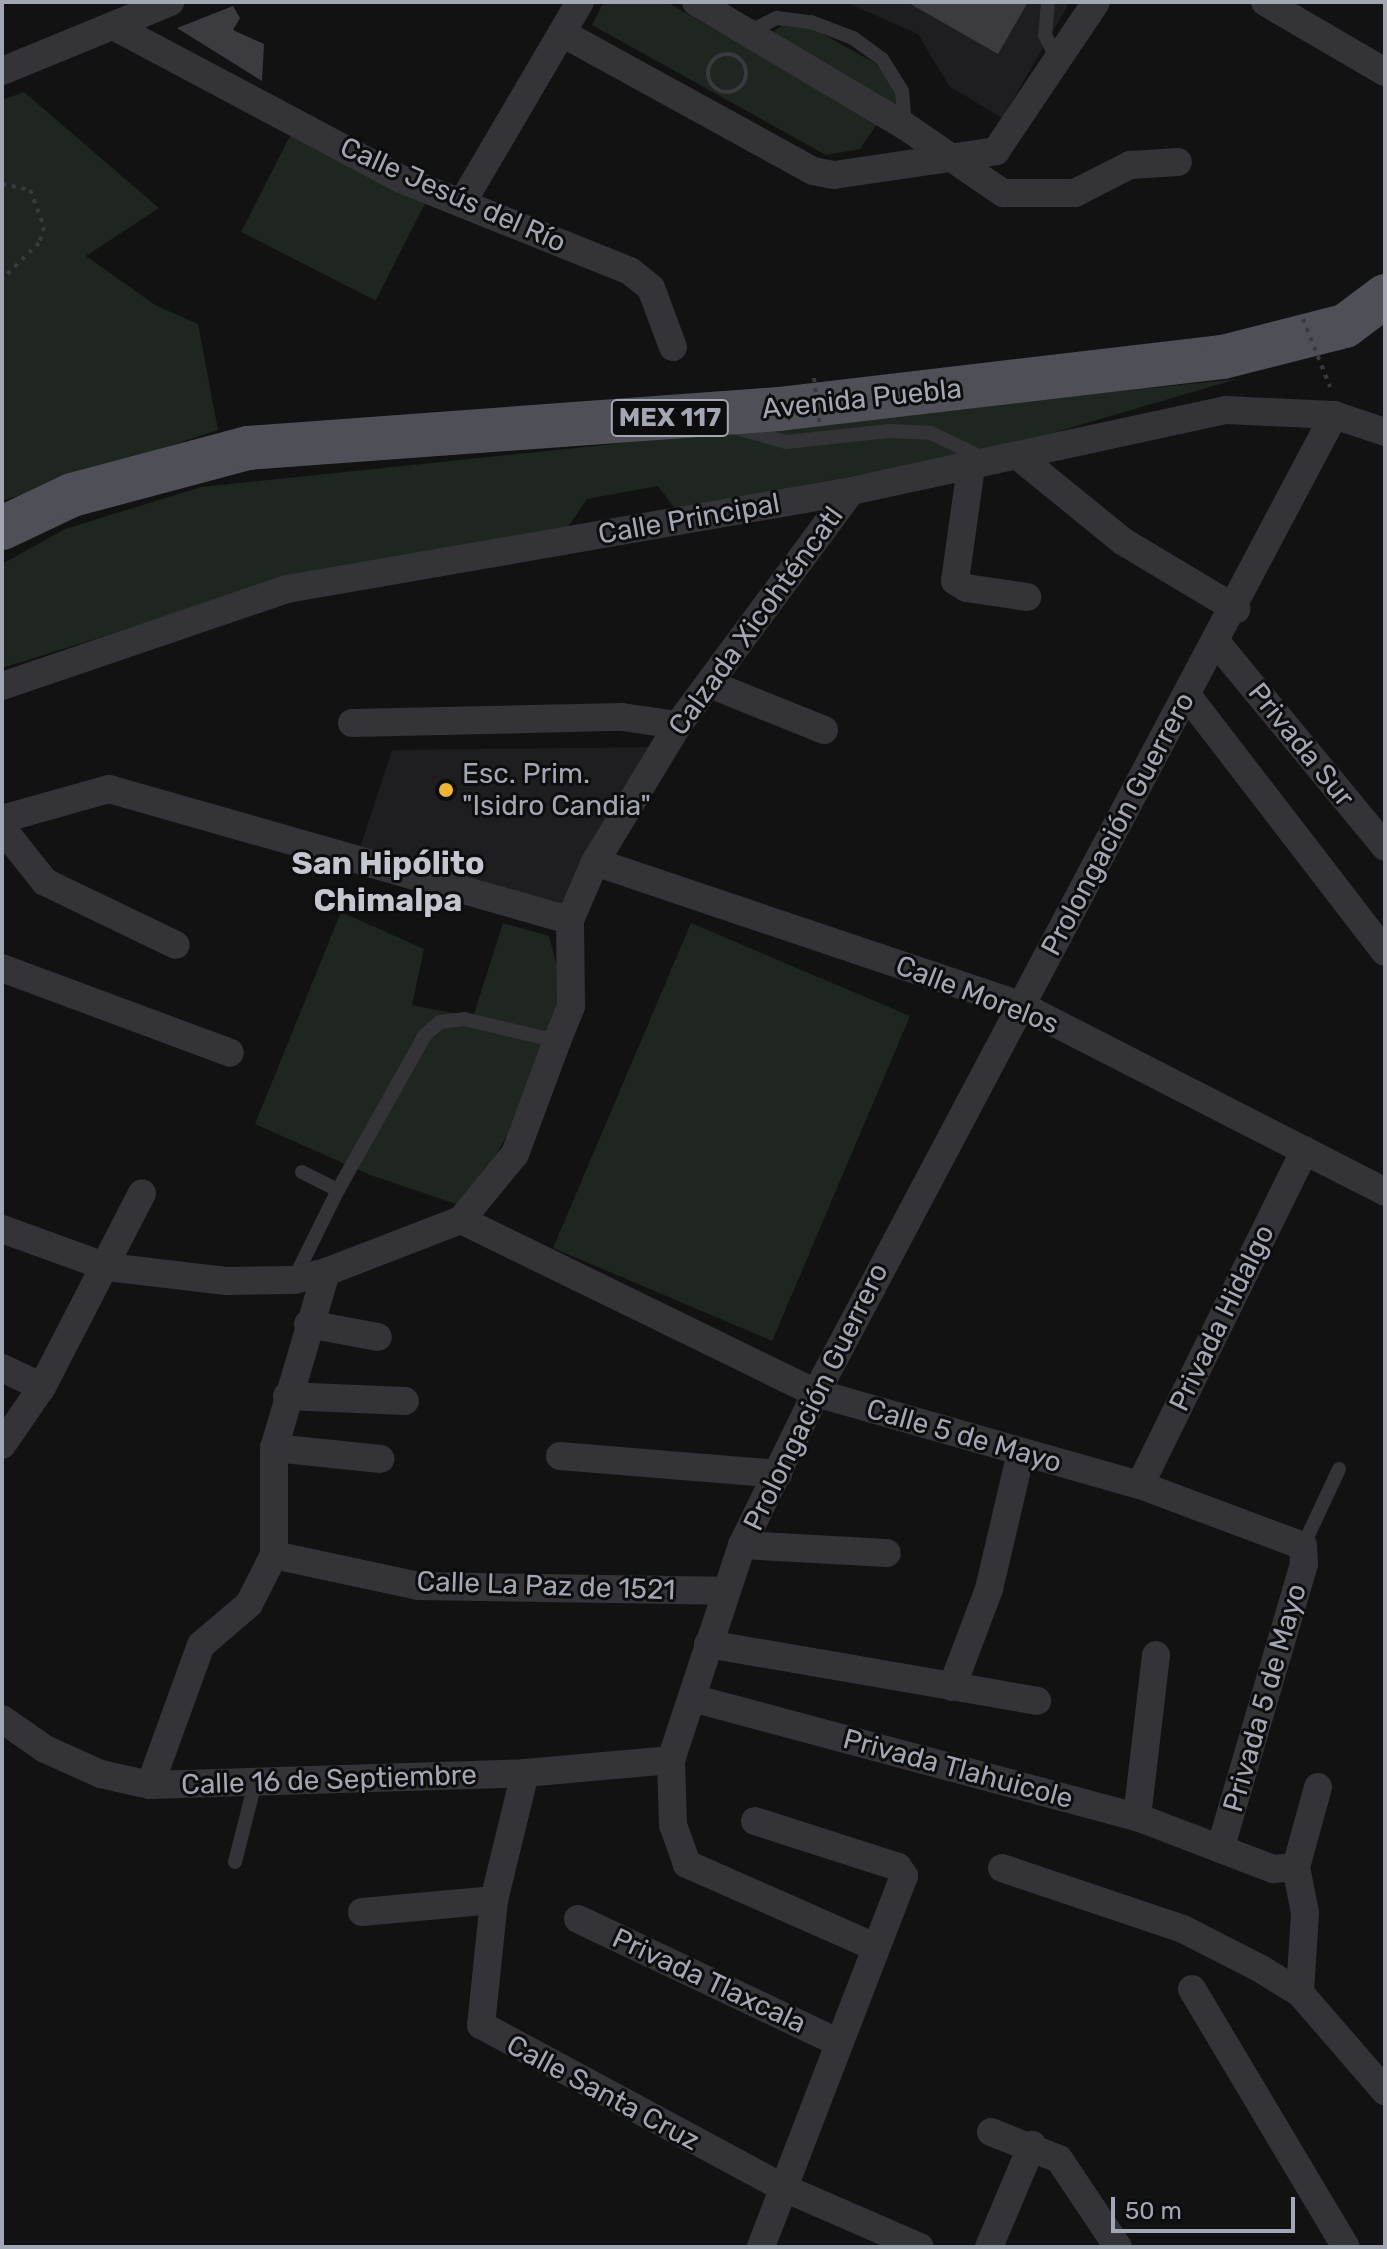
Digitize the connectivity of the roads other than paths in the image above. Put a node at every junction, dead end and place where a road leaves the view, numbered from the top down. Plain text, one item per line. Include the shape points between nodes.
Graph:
1 (170, 2) edge
2 (580, 2) edge
3 (696, 2) edge
4 (1048, 2) edge
5 (1096, 2) edge
6 (1265, 2) edge
7 (115, 27) junction
8 (750, 31) junction
9 (562, 33) junction
10 (1059, 62) junction
11 (2, 71) edge
12 (1385, 72) edge
13 (905, 126) junction
14 (953, 157) junction
15 (1178, 162) dead end
16 (462, 203) junction
17 (1385, 296) edge
18 (673, 347) dead end
19 (1334, 415) junction
20 (703, 416) junction
21 (1385, 432) edge
22 (993, 461) junction
23 (851, 491) junction
24 (2, 528) edge
25 (1027, 597) dead end
26 (1236, 609) junction
27 (1217, 643) junction
28 (710, 684) junction
29 (2, 686) edge
30 (1187, 695) junction
31 (352, 723) dead end
32 (678, 725) junction
33 (824, 730) dead end
34 (2, 819) edge
35 (2, 828) edge
36 (1385, 847) edge
37 (595, 862) junction
38 (570, 920) junction
39 (176, 945) dead end
40 (1385, 952) edge
41 (2, 968) edge
42 (1020, 1005) junction
43 (557, 1041) junction
44 (230, 1053) dead end
45 (1305, 1150) junction
46 (302, 1172) dead end
47 (338, 1190) junction
48 (1385, 1192) edge
49 (142, 1193) dead end
50 (461, 1220) junction
51 (2, 1229) edge
52 (107, 1267) junction
53 (326, 1272) junction
54 (294, 1280) junction
55 (308, 1324) junction
56 (378, 1337) dead end
57 (2, 1368) edge
58 (42, 1387) junction
59 (816, 1393) junction
60 (287, 1396) junction
61 (405, 1401) dead end
62 (2, 1445) edge
63 (274, 1448) junction
64 (1021, 1453) junction
65 (560, 1456) dead end
66 (380, 1459) dead end
67 (1339, 1469) dead end
68 (778, 1474) junction
69 (1140, 1485) junction
70 (742, 1545) junction
71 (1303, 1546) junction
72 (887, 1553) dead end
73 (274, 1555) junction
74 (724, 1591) junction
75 (708, 1644) junction
76 (1156, 1655) dead end
77 (952, 1687) junction
78 (692, 1698) junction
79 (1037, 1701) dead end
80 (2, 1719) edge
81 (671, 1760) junction
82 (525, 1773) junction
83 (255, 1783) junction
84 (150, 1785) junction
85 (1318, 1787) dead end
86 (1137, 1817) junction
87 (755, 1821) dead end
88 (1220, 1849) junction
89 (235, 1862) dead end
90 (1296, 1867) junction
91 (1002, 1868) dead end
92 (494, 1900) junction
93 (362, 1912) dead end
94 (578, 1919) dead end
95 (875, 1947) junction
96 (1192, 1989) dead end
97 (1300, 1993) junction
98 (839, 2043) junction
99 (1385, 2091) edge
100 (991, 2132) dead end
101 (1032, 2145) junction
102 (784, 2188) junction
103 (761, 2247) edge
104 (920, 2247) edge
105 (989, 2247) edge
106 (1118, 2247) edge
107 (1346, 2247) edge

1 - 7 street
2 - 9 street
3 - 8 street
4 - 10 lane via 1045,35
5 - 10 street
6 - 12 street
7 - 11 street
7 - 16 street, Calle Jesús del Río via 401,179
8 - 13 street
8 - 13 lane via 777,18 811,22 853,38 882,59 902,91
9 - 14 street via 813,171 834,175
9 - 16 street
10 - 14 street via 996,151
13 - 14 street
14 - 15 street via 1003,193 1075,193 1130,165
16 - 18 street, Calle Jesús del Río via 630,271 651,288
17 - 20 main road, Avenida Puebla / MEX 117 via 1345,326 1223,357
19 - 21 street, Calle Principal
19 - 22 street, Calle Principal via 1226,410
19 - 26 street, Prolongación Guerrero
20 - 22 lane via 786,442 889,431 931,433
20 - 24 main road, Avenida Puebla / MEX 117 via 248,448 72,495
22 - 23 street, Calle Principal
22 - 25 street via 955,581 966,588
22 - 26 street
23 - 28 street, Calzada Xicohténcatl
23 - 29 street, Calle Principal via 287,589
26 - 27 street, Prolongación Guerrero
27 - 30 street, Prolongación Guerrero
27 - 36 street, Privada Sur
28 - 32 street, Calzada Xicohténcatl
28 - 33 street
30 - 40 street
30 - 42 street, Prolongación Guerrero
31 - 32 street via 622,717
32 - 37 street, Calzada Xicohténcatl
34 - 38 street via 109,789
35 - 39 street via 45,882
37 - 38 street, Calzada Xicohténcatl
37 - 42 street, Calle Morelos
38 - 43 street via 571,1006
41 - 44 street
42 - 45 street, Calle Morelos
42 - 59 street, Prolongación Guerrero
43 - 47 lane via 464,1019 440,1022 425,1035
43 - 50 street via 515,1154
45 - 48 street, Calle Morelos
45 - 69 street, Privada Hidalgo
46 - 47 lane
47 - 54 lane
49 - 52 street
50 - 53 street
50 - 59 street, Calle 5 de Mayo
51 - 52 street
52 - 54 street via 226,1281
52 - 58 street
53 - 54 street
53 - 55 street
55 - 56 street
55 - 60 street
57 - 58 street
58 - 62 street
59 - 64 street, Calle 5 de Mayo
59 - 68 street, Prolongación Guerrero
60 - 61 street
60 - 63 street
63 - 66 street
63 - 73 street
64 - 69 street, Calle 5 de Mayo
64 - 77 street via 989,1589
65 - 68 street
67 - 71 lane
68 - 70 street, Prolongación Guerrero
69 - 71 street, Calle 5 de Mayo
70 - 72 street
70 - 74 street, Prolongación Guerrero
71 - 88 street, Privada 5 de Mayo via 1304,1564
73 - 74 street, Calle La Paz de 1521 via 419,1586
73 - 84 street via 249,1604 201,1645
74 - 75 street, Prolongación Guerrero
75 - 77 street
75 - 78 street, Prolongación Guerrero
76 - 86 street
77 - 79 street
78 - 81 street, Prolongación Guerrero
78 - 86 street, Privada Tlahuicole
80 - 84 street, Calle 16 de Septiembre via 45,1749 101,1774
81 - 82 street, Calle 16 de Septiembre
81 - 95 street, Prolongación Guerrero via 677,1851 687,1864
82 - 83 street, Calle 16 de Septiembre
82 - 92 street, Calle Santa Cruz
83 - 84 street, Calle 16 de Septiembre
83 - 89 lane
85 - 90 street
86 - 88 street, Privada Tlahuicole
87 - 95 street via 898,1867 904,1876 903,1892
88 - 90 street, Privada Tlahuicole via 1273,1869
90 - 97 street via 1305,1913
91 - 97 street via 1183,1929
92 - 93 street
92 - 102 street, Calle Santa Cruz via 481,2025
94 - 98 street, Privada Tlaxcala
95 - 98 street
96 - 107 street
97 - 99 street
98 - 102 street
100 - 101 street
101 - 105 street
101 - 106 street via 1059,2159
102 - 103 street
102 - 104 street

